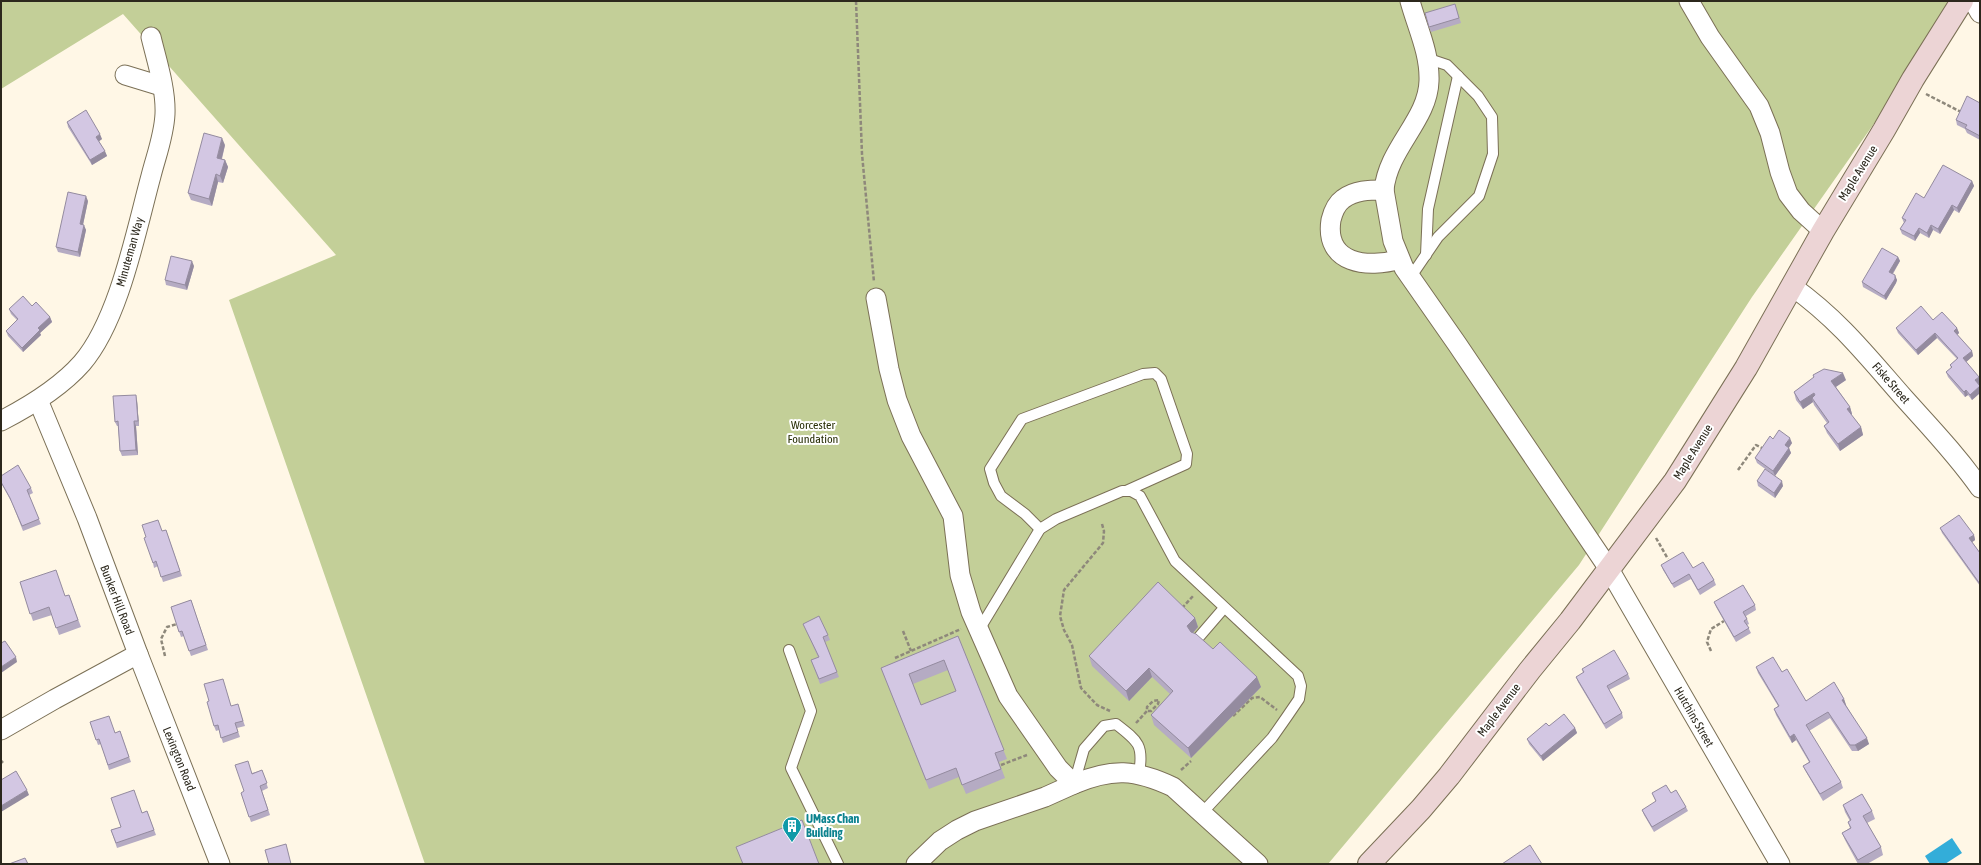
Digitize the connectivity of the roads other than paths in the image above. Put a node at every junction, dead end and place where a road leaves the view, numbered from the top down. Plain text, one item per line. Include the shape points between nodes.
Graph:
1 (1410, 1) edge
2 (1689, 1) edge
3 (1962, 1) edge
4 (1973, 1) edge
5 (1980, 13) edge
6 (151, 37) dead end
7 (1426, 58) junction
8 (125, 75) dead end
9 (1458, 76) junction
10 (161, 86) junction
11 (1384, 190) junction
12 (1823, 231) junction
13 (1426, 255) junction
14 (1400, 259) junction
15 (1410, 278) junction
16 (1793, 287) junction
17 (876, 298) road end
18 (38, 400) junction
19 (1, 421) edge
20 (1980, 488) edge
21 (1126, 491) junction
22 (1040, 529) junction
23 (1609, 569) junction
24 (1224, 608) junction
25 (970, 630) junction
26 (1199, 637) edge
27 (789, 650) dead end
28 (138, 654) junction
29 (1, 730) edge
30 (1139, 773) junction
31 (1074, 784) junction
32 (1202, 813) junction
33 (220, 864) edge
34 (838, 864) edge
35 (916, 864) edge
36 (1258, 864) edge
37 (1369, 864) edge
38 (1780, 864) edge

1 - 7 street
2 - 12 street via 1710,37 1758,106 1791,199
3 - 12 main road, Maple Avenue
4 - 5 street
6 - 10 street, Minuteman Way
7 - 9 lane via 1447,65
7 - 11 street via 1429,82 1425,99 1390,163
8 - 10 street
9 - 13 lane via 1428,209
9 - 13 lane via 1478,96 1492,117 1493,154 1479,196 1438,237
10 - 18 street, Minuteman Way via 165,114 162,135 117,296 95,344 83,362
11 - 14 street, Hutchins Street via 1391,233
11 - 14 street via 1357,192 1338,202 1332,218 1332,238 1339,252 1354,261 1381,264
12 - 16 main road, Maple Avenue
13 - 15 lane
14 - 15 street, Hutchins Street
15 - 23 street, Hutchins Street
16 - 20 street, Fiske Street via 1828,314 1857,343 1951,449
16 - 23 main road, Maple Avenue via 1675,481
17 - 25 street via 894,391 911,436 953,516
18 - 19 street, Minuteman Way
18 - 28 street, Bunker Hill Road
21 - 22 lane via 1056,519
21 - 22 lane via 1186,464 1187,454 1161,380 1155,373 1143,374 1022,419 990,468 1001,496
21 - 24 lane via 1132,491 1140,496 1175,561
22 - 25 lane
23 - 37 main road, Maple Avenue via 1437,791
23 - 38 street, Hutchins Street
24 - 26 lane
24 - 32 lane via 1298,676 1301,686 1299,699 1272,738
25 - 31 street via 1008,696 1058,768
27 - 34 lane via 811,711 791,768
28 - 29 street via 54,698
28 - 33 street, Lexington Road
30 - 31 street via 1114,773
30 - 31 lane via 1142,756 1136,738 1116,724 1104,726 1084,749
30 - 32 street via 1173,787
31 - 35 street via 957,830 940,841
32 - 36 street

